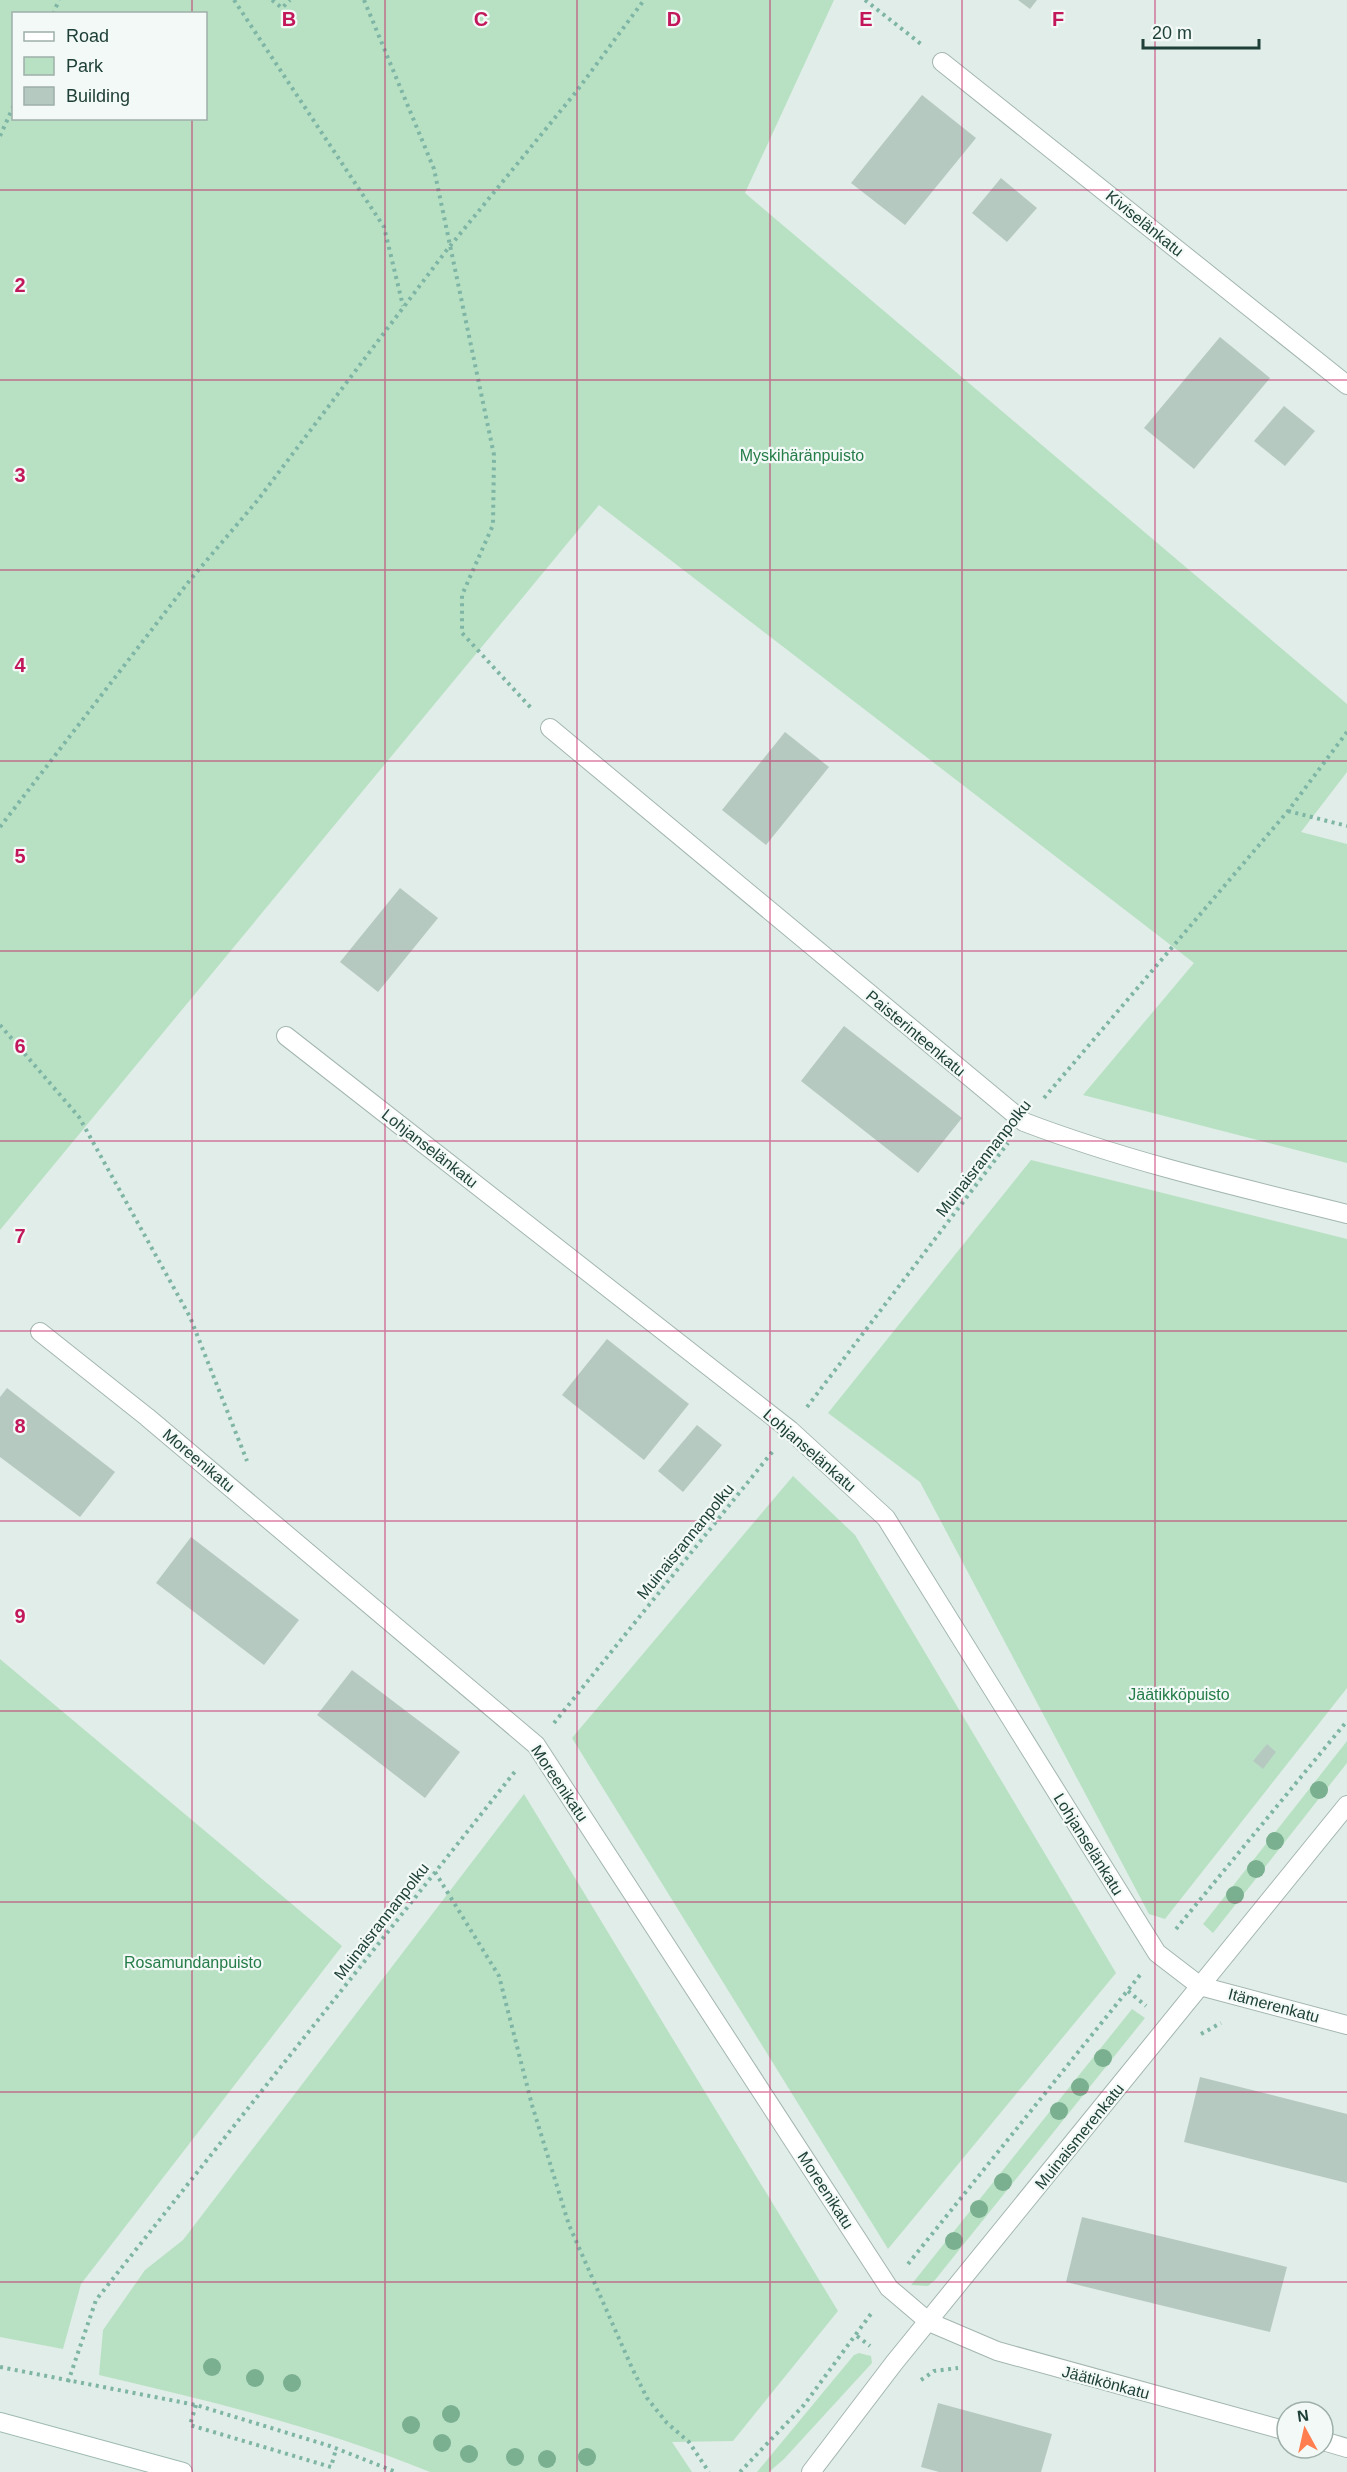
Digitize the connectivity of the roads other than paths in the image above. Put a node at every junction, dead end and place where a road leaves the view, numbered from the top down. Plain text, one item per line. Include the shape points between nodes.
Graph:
1 (942, 62) road end
2 (1347, 385) edge
3 (550, 728) road end
4 (286, 1036) dead end
5 (1347, 1214) edge
6 (40, 1332) dead end
7 (1347, 1805) edge
8 (1200, 1986) junction
9 (1347, 2025) edge
10 (929, 2322) junction
11 (0, 2422) edge
12 (1275, 2428) edge
13 (810, 2471) edge
14 (183, 2472) edge

1 - 2 street, Kiviselänkatu
3 - 5 street, Paisterinteenkatu via 1024,1122 1096,1149 1176,1172
4 - 8 street, Lohjanselänkatu via 790,1430 886,1518 1157,1953
6 - 10 street, Moreenikatu via 156,1424 536,1745 889,2288
7 - 8 street, Muinaismerenkatu
8 - 9 street, Itämerenkatu
8 - 10 street, Muinaismerenkatu
10 - 12 street, Jäätikönkatu via 997,2352
10 - 13 street, Muinaismerenkatu
11 - 14 street

